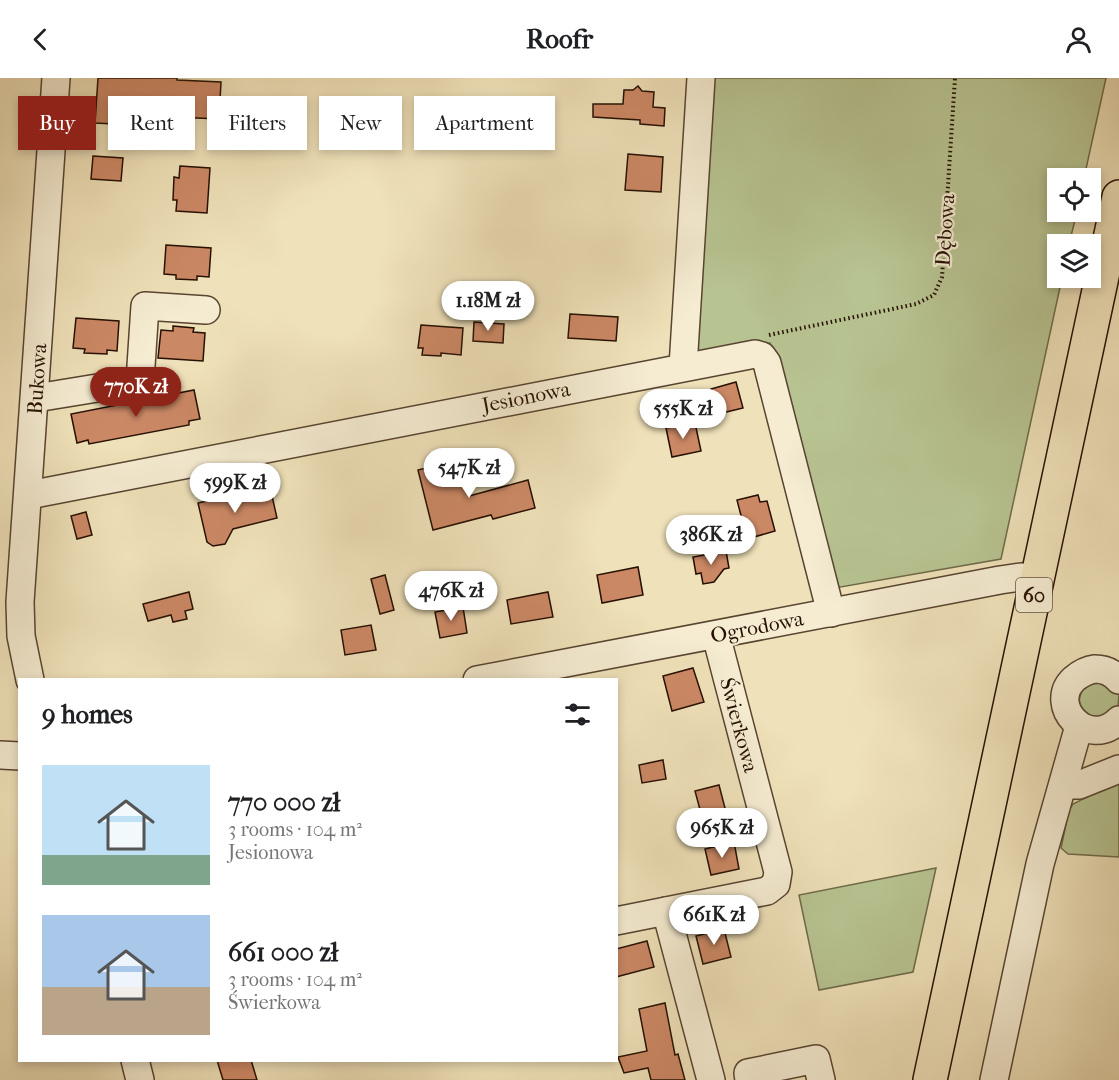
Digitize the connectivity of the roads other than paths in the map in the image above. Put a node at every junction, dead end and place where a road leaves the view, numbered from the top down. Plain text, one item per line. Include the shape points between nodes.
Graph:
1 (57, 78) edge
2 (701, 78) edge
3 (1119, 197) edge
4 (206, 310) dead end
5 (683, 367) junction
6 (36, 398) junction
7 (29, 495) junction
8 (1038, 579) junction
9 (831, 613) junction
10 (716, 635) junction
11 (1118, 676) edge
12 (30, 678) edge
13 (488, 678) edge
14 (1119, 720) edge
15 (1079, 726) junction
16 (0, 754) edge
17 (18, 756) edge
18 (1119, 769) edge
19 (1063, 785) junction
20 (666, 911) junction
21 (618, 921) edge
22 (136, 1062) edge
23 (140, 1080) edge
24 (711, 1080) edge
25 (749, 1080) edge
26 (821, 1080) edge
27 (930, 1080) edge
28 (994, 1080) edge

1 - 6 street, Bukowa
2 - 5 street
3 - 8 main road, 60
4 - 6 street via 145,306 140,381
5 - 7 street, Jesionowa
5 - 9 street, Jesionowa via 755,354 767,363
6 - 7 street, Bukowa
7 - 12 street, Bukowa via 20,602 21,636
8 - 9 street, Ogrodowa via 1000,580
8 - 27 main road, 60
9 - 10 street, Ogrodowa
10 - 13 street, Ogrodowa
10 - 20 street, Świerkowa via 778,872 776,884 767,891
11 - 15 street via 1092,669 1071,682 1066,706
14 - 15 street via 1102,730
15 - 19 street
16 - 17 street
18 - 19 street via 1079,785
19 - 28 street via 1029,909
20 - 21 street, Świerkowa
20 - 24 street
22 - 23 street
25 - 26 street via 748,1073 816,1059

